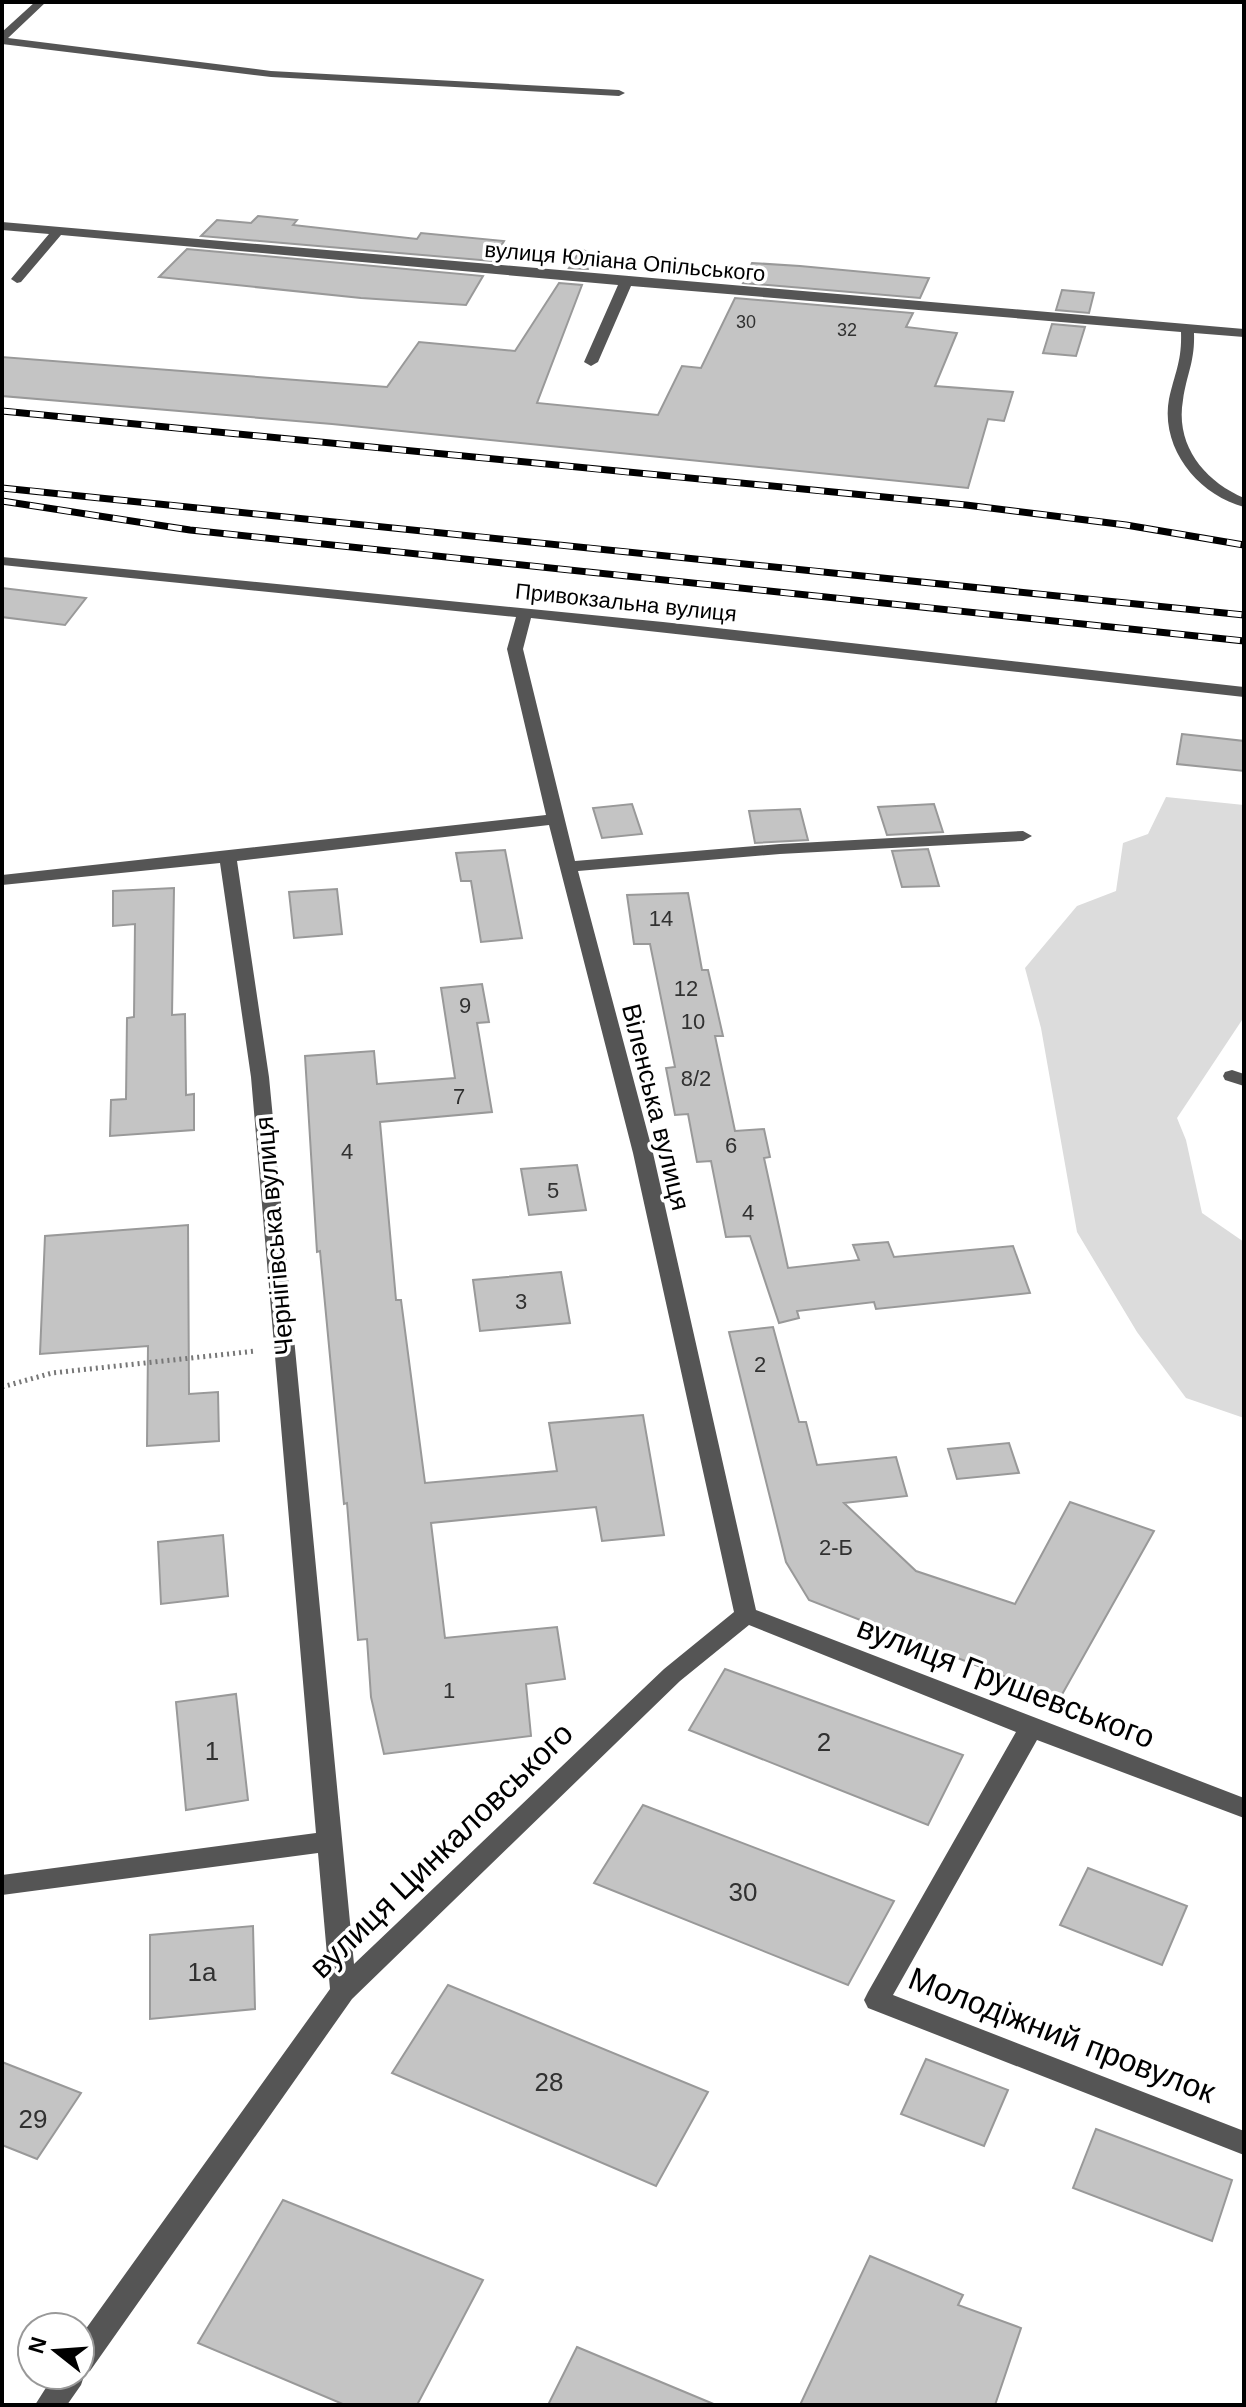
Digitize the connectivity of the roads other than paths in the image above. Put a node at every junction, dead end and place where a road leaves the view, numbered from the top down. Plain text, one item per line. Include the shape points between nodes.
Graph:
1 (41, 2) edge
2 (2, 39) edge
3 (619, 93) dead end
4 (2, 226) edge
5 (58, 231) junction
6 (17, 279) dead end
7 (626, 282) junction
8 (1187, 327) junction
9 (1244, 333) edge
10 (591, 362) dead end
11 (1244, 503) edge
12 (2, 561) edge
13 (524, 614) junction
14 (1244, 692) edge
15 (555, 819) junction
16 (1023, 836) dead end
17 (228, 857) junction
18 (568, 867) junction
19 (2, 880) edge
20 (746, 1615) junction
21 (1031, 1728) junction
22 (1244, 1808) edge
23 (331, 1841) junction
24 (2, 1885) edge
25 (343, 1991) junction
26 (1244, 2143) edge
27 (96, 2338) edge

1 - 2 street
2 - 3 street via 271,74
4 - 5 street, вулиця Юліана Опільського
5 - 6 street
5 - 7 street, вулиця Юліана Опільського
7 - 8 street, вулиця Юліана Опільського
7 - 10 street
8 - 9 street, вулиця Юліана Опільського
8 - 11 street via 1188,361 1176,402 1181,450 1201,479
12 - 13 street, Привокзальна вулиця
13 - 14 street, Привокзальна вулиця
13 - 15 street, Віленська вулиця via 515,649
15 - 17 street
15 - 18 street, Віленська вулиця
16 - 18 street
17 - 19 street
17 - 23 street, Чернігівська вулиця via 260,1077
18 - 20 street, Віленська вулиця via 643,1153
20 - 21 street, вулиця Грушевського
20 - 25 street, вулиця Цинкаловського via 672,1675
21 - 22 street, вулиця Грушевського
21 - 26 street, Молодіжний провулок via 877,2000
23 - 24 street
23 - 25 street, Чернігівська вулиця
25 - 27 street, вулиця Цинкаловського

